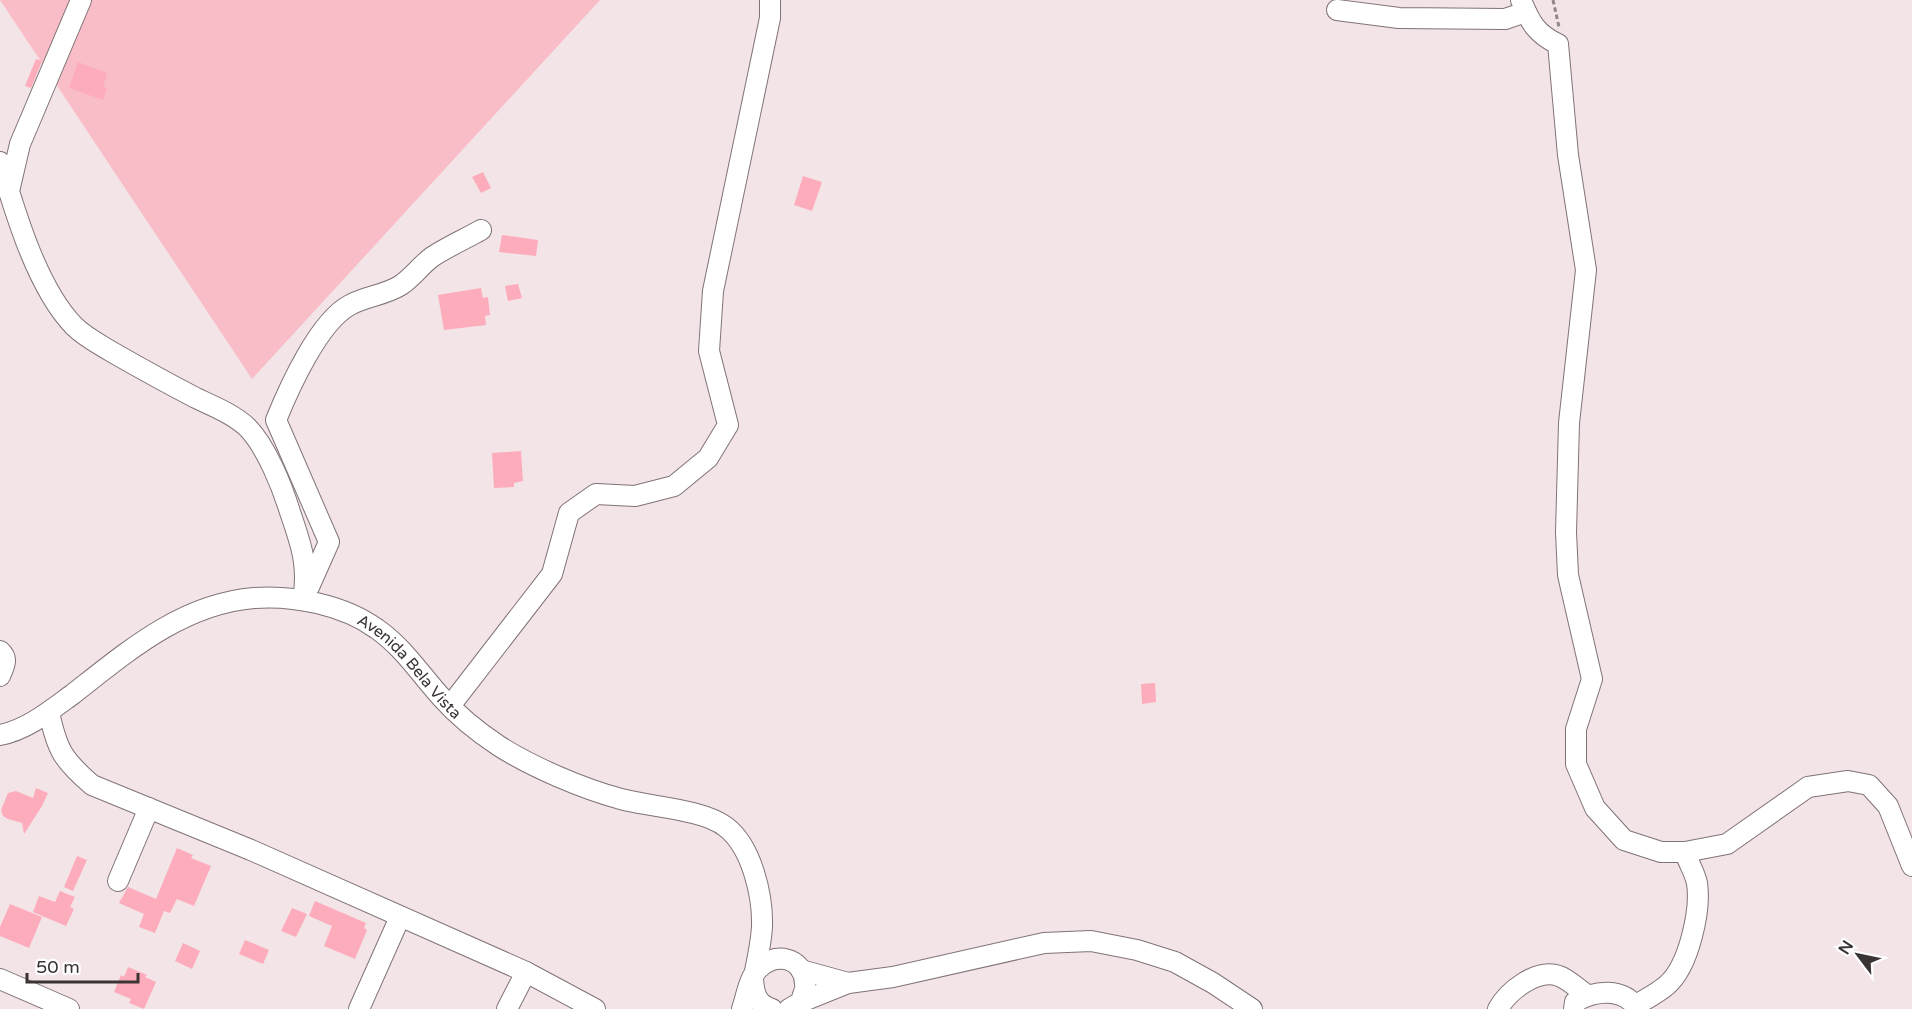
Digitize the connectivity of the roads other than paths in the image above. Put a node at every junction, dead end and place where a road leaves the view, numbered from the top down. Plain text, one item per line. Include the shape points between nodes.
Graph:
1 (81, 0) edge
2 (770, 0) edge
3 (1523, 6) edge
4 (1337, 10) dead end
5 (0, 162) edge
6 (9, 193) junction
7 (481, 230) dead end
8 (303, 600) junction
9 (0, 651) edge
10 (0, 676) edge
11 (450, 706) junction
12 (49, 712) junction
13 (0, 735) edge
14 (149, 808) junction
15 (1685, 852) junction
16 (1912, 866) edge
17 (118, 881) dead end
18 (400, 917) junction
19 (762, 926) junction
20 (783, 958) junction
21 (801, 970) junction
22 (526, 972) junction
23 (754, 975) junction
24 (0, 979) edge
25 (848, 983) junction
26 (1580, 1002) edge
27 (795, 1005) edge
28 (1637, 1007) edge
29 (69, 1009) edge
30 (359, 1009) edge
31 (507, 1009) edge
32 (595, 1009) edge
33 (742, 1009) edge
34 (771, 1009) edge
35 (1252, 1009) edge
36 (1498, 1009) edge

1 - 6 street via 20,144
2 - 11 street via 770,18 713,291 709,351 728,425 708,458 674,486 635,496 596,494 569,513 552,574
3 - 4 street via 1505,19 1399,18
3 - 15 street via 1542,36 1558,44 1568,155 1586,270 1569,423 1566,532 1568,575 1592,679 1576,729 1576,764 1595,808 1624,840 1661,852
5 - 6 street
6 - 8 street via 38,268 75,327 153,376 231,416 247,427 259,443 285,495 303,548
7 - 8 street via 433,257 399,286 338,313 302,364 284,401 276,420 329,542
8 - 11 street, Avenida Bela Vista via 353,615 378,629
8 - 12 street, Avenida Bela Vista via 256,598 219,603 197,611 134,646
9 - 10 street via 6,661
11 - 19 street, Avenida Bela Vista via 499,746 529,763 621,799 696,814 726,827 749,858 758,889
12 - 13 street, Avenida Bela Vista
12 - 14 street via 60,752 74,769 92,785
14 - 17 street
14 - 18 street
15 - 16 street via 1727,844 1808,787 1848,781 1869,785 1888,806
15 - 28 street via 1696,883 1689,949 1668,984
18 - 22 street
18 - 30 street
19 - 20 street, Avenida Bela Vista
19 - 23 street, Avenida Bela Vista
20 - 21 street, Avenida Bela Vista
20 - 23 street via 767,960
21 - 25 street, Avenida Bela Vista
21 - 27 street via 806,984
22 - 31 street
22 - 32 street
23 - 33 street, Avenida Bela Vista
23 - 34 street via 754,994
24 - 29 street
25 - 27 street
25 - 35 street via 893,977 1044,943 1091,941 1175,962
26 - 28 street via 1607,991
26 - 36 street via 1559,976 1545,974 1513,991

